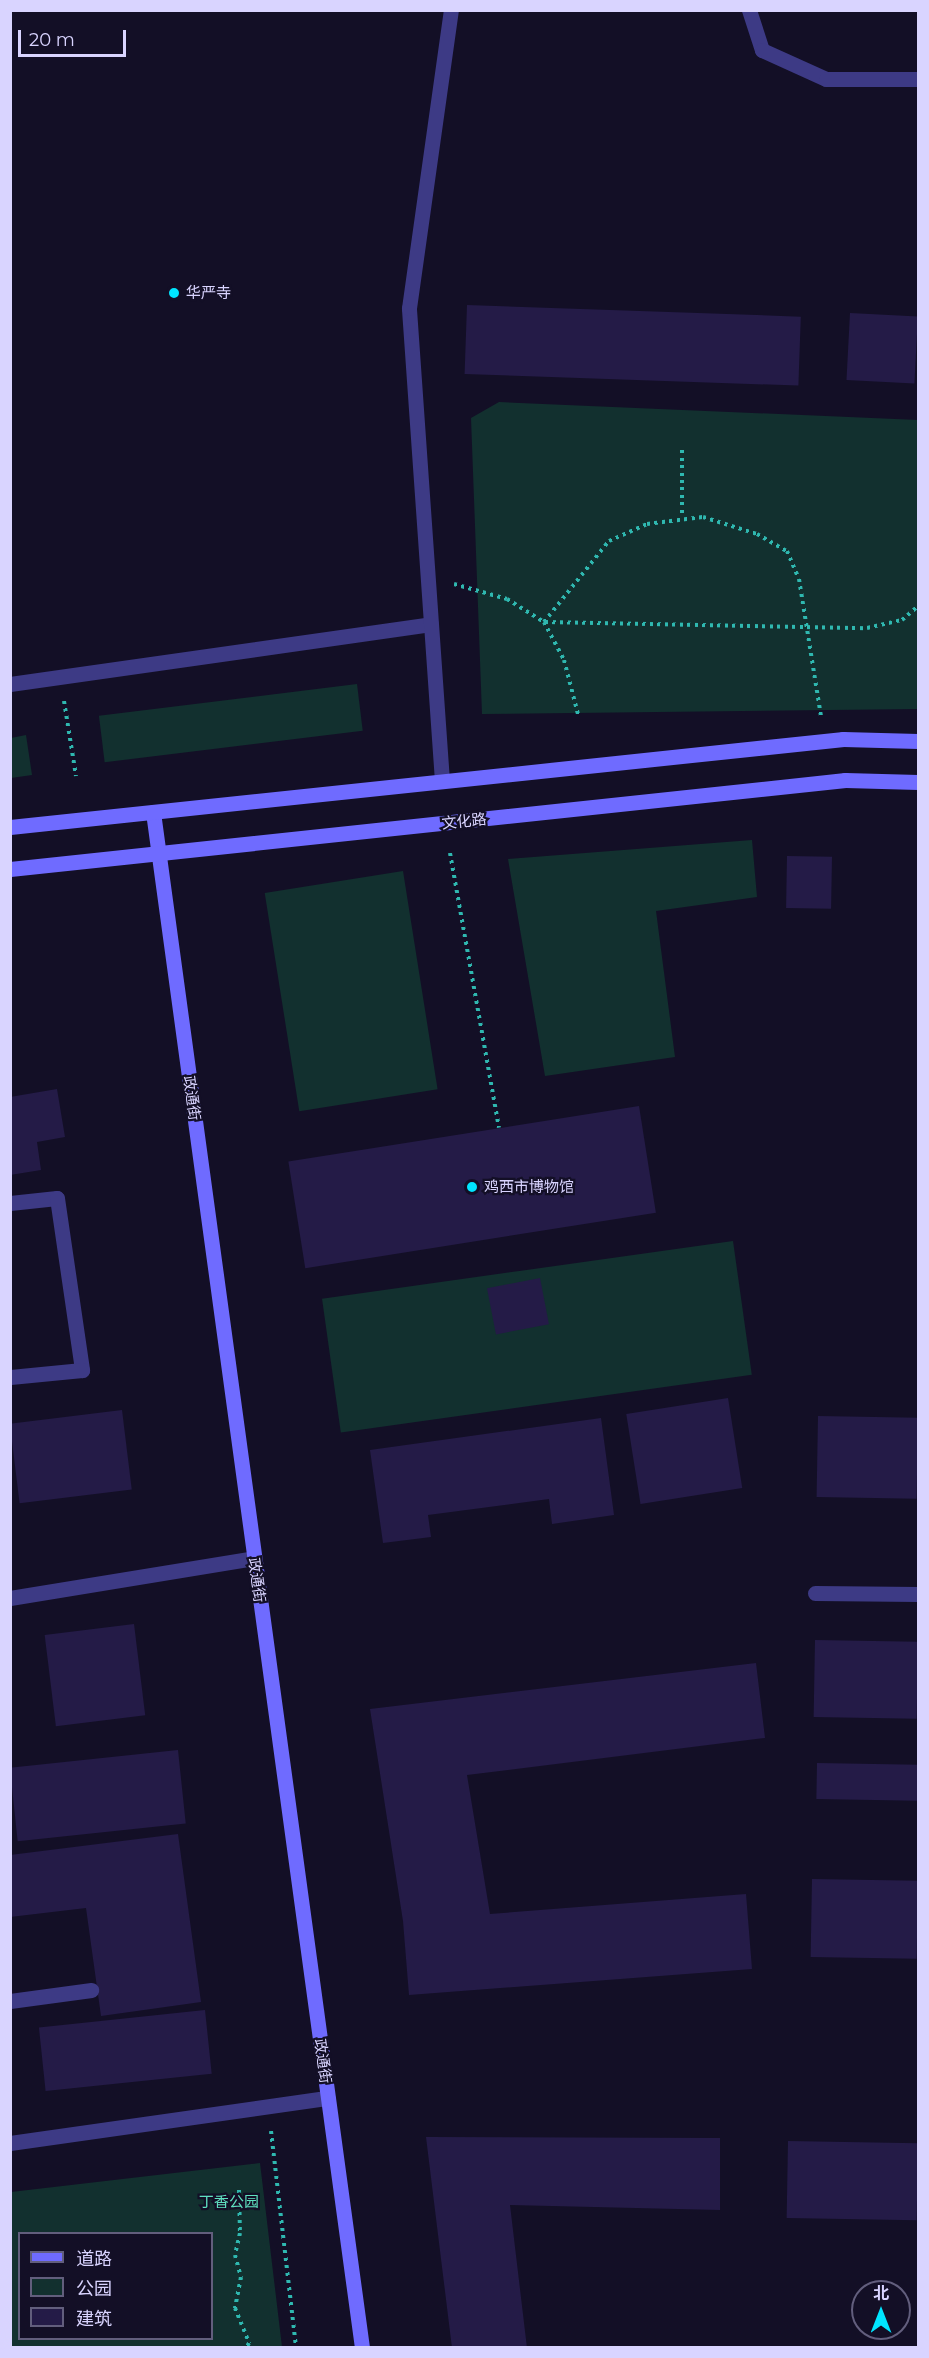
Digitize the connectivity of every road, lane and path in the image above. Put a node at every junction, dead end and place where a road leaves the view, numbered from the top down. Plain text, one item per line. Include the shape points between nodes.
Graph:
1 (451, 10) edge
2 (749, 10) edge
3 (918, 78) edge
4 (682, 450) dead end
5 (682, 517) junction
6 (427, 576) junction
7 (918, 606) edge
8 (544, 622) junction
9 (431, 624) junction
10 (809, 625) junction
11 (61, 677) junction
12 (10, 684) edge
13 (578, 714) dead end
14 (826, 741) junction
15 (918, 741) edge
16 (76, 776) dead end
17 (442, 781) junction
18 (918, 782) edge
19 (153, 812) junction
20 (10, 827) edge
21 (450, 853) dead end
22 (158, 854) junction
23 (10, 869) edge
24 (499, 1128) dead end
25 (10, 1203) edge
26 (10, 1377) edge
27 (254, 1558) junction
28 (815, 1593) dead end
29 (918, 1594) edge
30 (10, 1598) edge
31 (91, 1990) dead end
32 (10, 2001) edge
33 (328, 2098) junction
34 (268, 2106) junction
35 (10, 2143) edge
36 (239, 2190) dead end
37 (246, 2348) edge
38 (296, 2348) edge
39 (362, 2348) edge

1 - 6 street via 409,308
2 - 3 street via 762,50 826,78
4 - 5 path
5 - 8 path via 647,524 609,541
5 - 10 path via 703,517 757,534 787,551 799,579
6 - 8 path via 507,599
6 - 9 street
7 - 10 path via 902,620 867,628
8 - 10 path
8 - 13 path via 564,660
9 - 11 street
9 - 17 street
10 - 14 path
11 - 12 street
11 - 16 path
14 - 15 main road
14 - 17 main road
17 - 19 main road
18 - 22 main road, 文化路 via 845,780
19 - 20 main road
19 - 22 main road, 政通街
21 - 24 path
22 - 23 main road, 文化路
22 - 27 main road, 政通街
25 - 26 street via 57,1198 82,1370
27 - 30 street
27 - 33 main road, 政通街
28 - 29 street
31 - 32 street
33 - 34 street
33 - 39 main road, 政通街
34 - 35 street
34 - 38 path
36 - 37 path via 236,2255 242,2277 236,2308 249,2343

